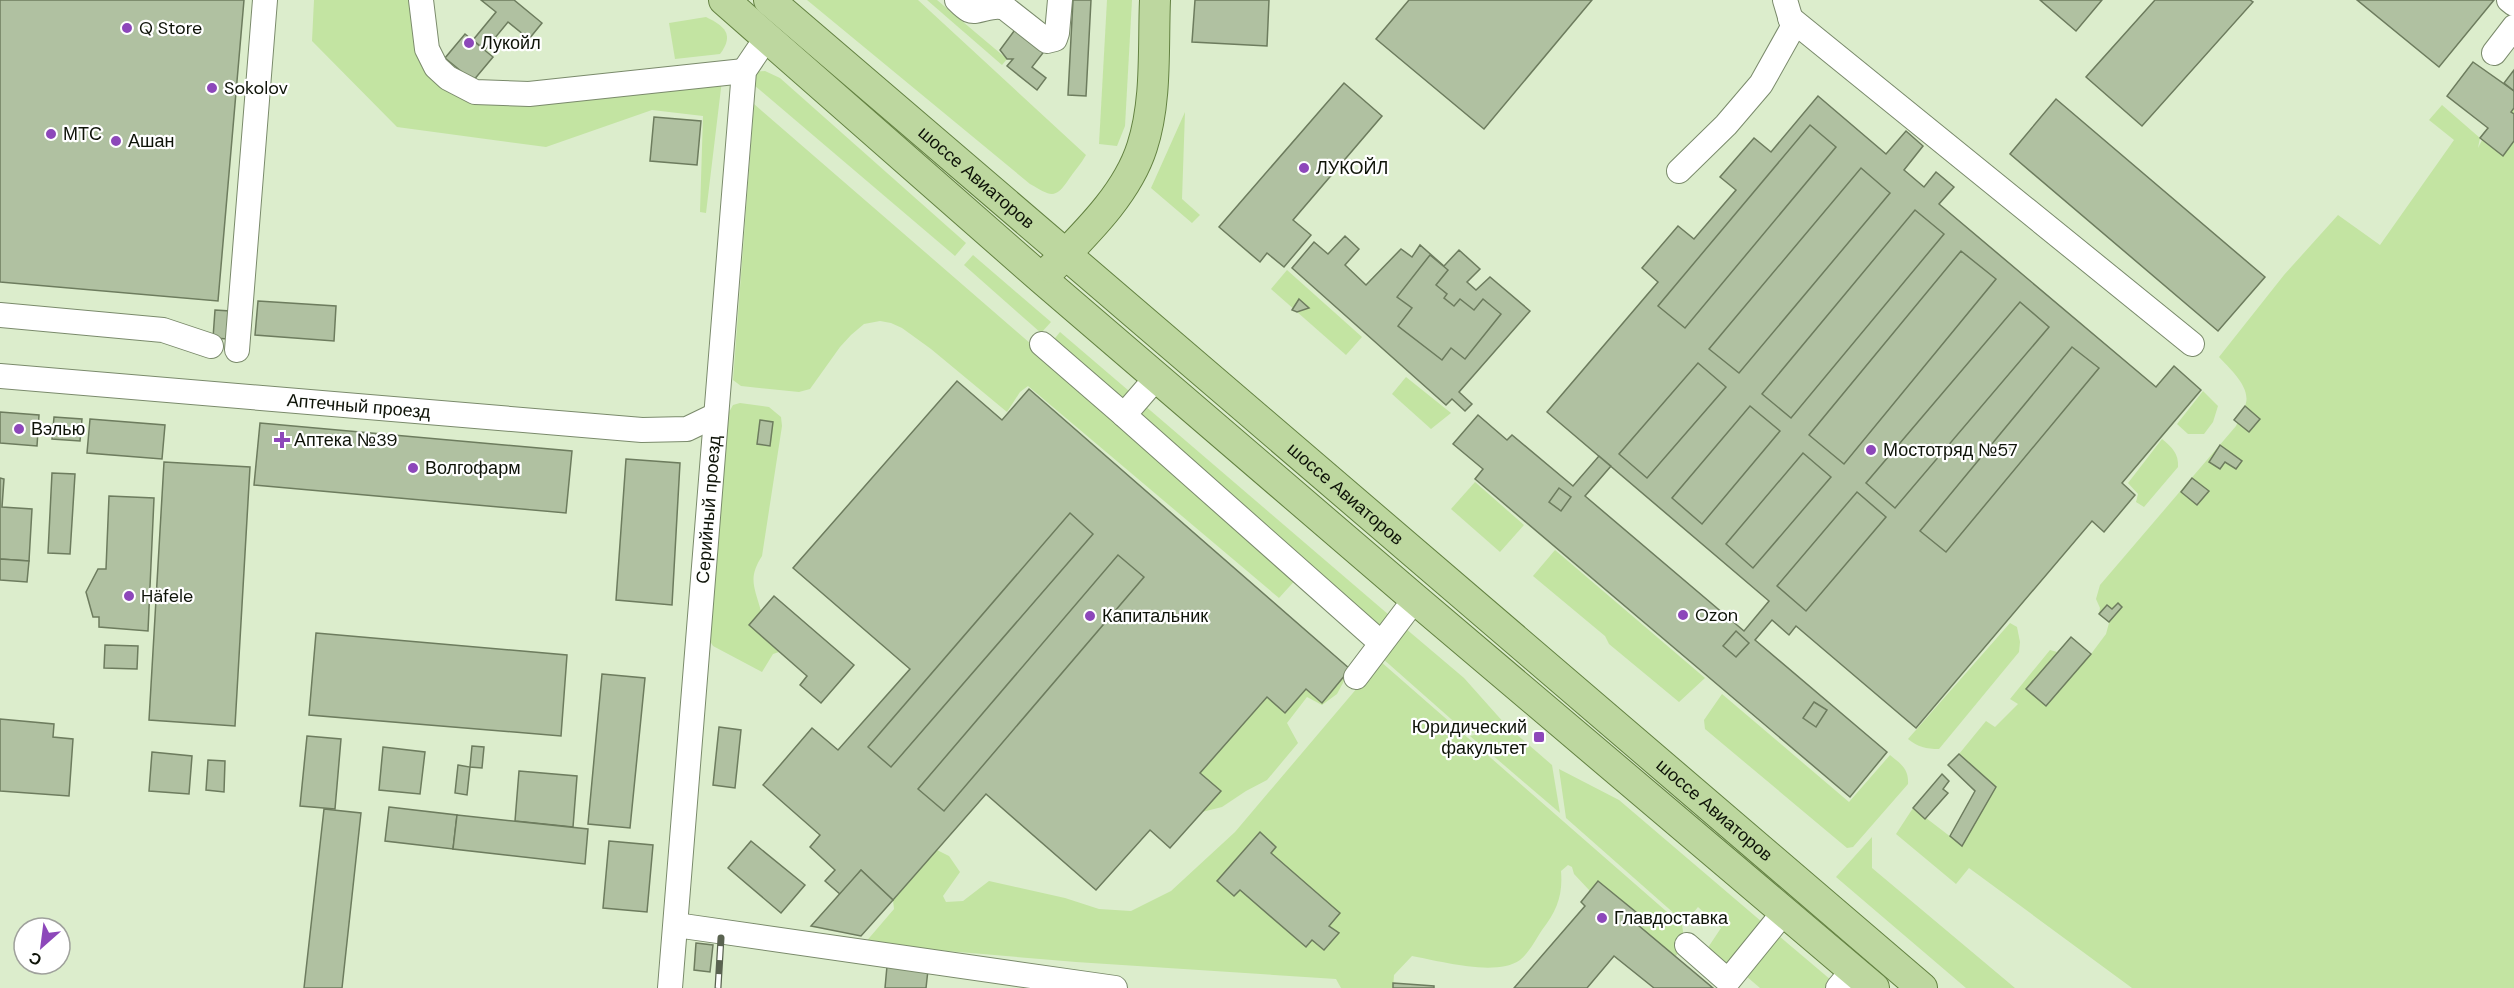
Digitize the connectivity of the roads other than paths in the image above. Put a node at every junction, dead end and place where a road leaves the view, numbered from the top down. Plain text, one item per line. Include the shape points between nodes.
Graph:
1 (265, 0) edge
2 (421, 0) edge
3 (724, 0) edge
4 (769, 0) edge
5 (957, 0) edge
6 (1060, 0) edge
7 (1155, 0) edge
8 (2509, 0) edge
9 (2514, 4) edge
10 (1787, 9) edge
11 (2514, 27) edge
12 (767, 37) junction
13 (2494, 53) dead end
14 (744, 71) junction
15 (1679, 171) dead end
16 (1066, 254) junction
17 (1042, 279) junction
18 (0, 315) edge
19 (1042, 344) dead end
20 (2192, 344) dead end
21 (211, 346) dead end
22 (237, 350) dead end
23 (0, 376) edge
24 (1156, 377) junction
25 (1124, 415) junction
26 (716, 416) junction
27 (1415, 599) junction
28 (1381, 643) junction
29 (1356, 677) dead end
30 (1784, 912) junction
31 (676, 926) junction
32 (1687, 945) dead end
33 (1855, 982) edge
34 (670, 988) edge
35 (1115, 988) edge
36 (1922, 988) edge

1 - 22 street
2 - 14 street via 427,49 436,67 474,92 529,94
3 - 12 main road, шоссе Авиаторов
4 - 16 main road, шоссе Авиаторов
5 - 6 street via 969,10 1005,8 1047,41 1055,39 1057,33
7 - 16 main road via 1150,110 1142,147 1127,180
8 - 9 street
10 - 15 street via 1793,27 1761,84
10 - 20 street
11 - 13 street
12 - 14 street, Серийный проезд
12 - 17 main road, шоссе Авиаторов
14 - 26 street, Серийный проезд
16 - 17 main road
16 - 36 main road, шоссе Авиаторов
17 - 24 main road, шоссе Авиаторов
18 - 21 street via 163,330
19 - 25 street
23 - 26 street, Аптечный проезд via 642,430 687,429
24 - 25 street
24 - 27 main road, шоссе Авиаторов
25 - 28 street
26 - 31 street, Серийный проезд
27 - 28 street
27 - 30 main road, шоссе Авиаторов
28 - 29 street
30 - 32 street via 1728,981
30 - 33 main road, шоссе Авиаторов
31 - 34 street, Серийный проезд
31 - 35 street

